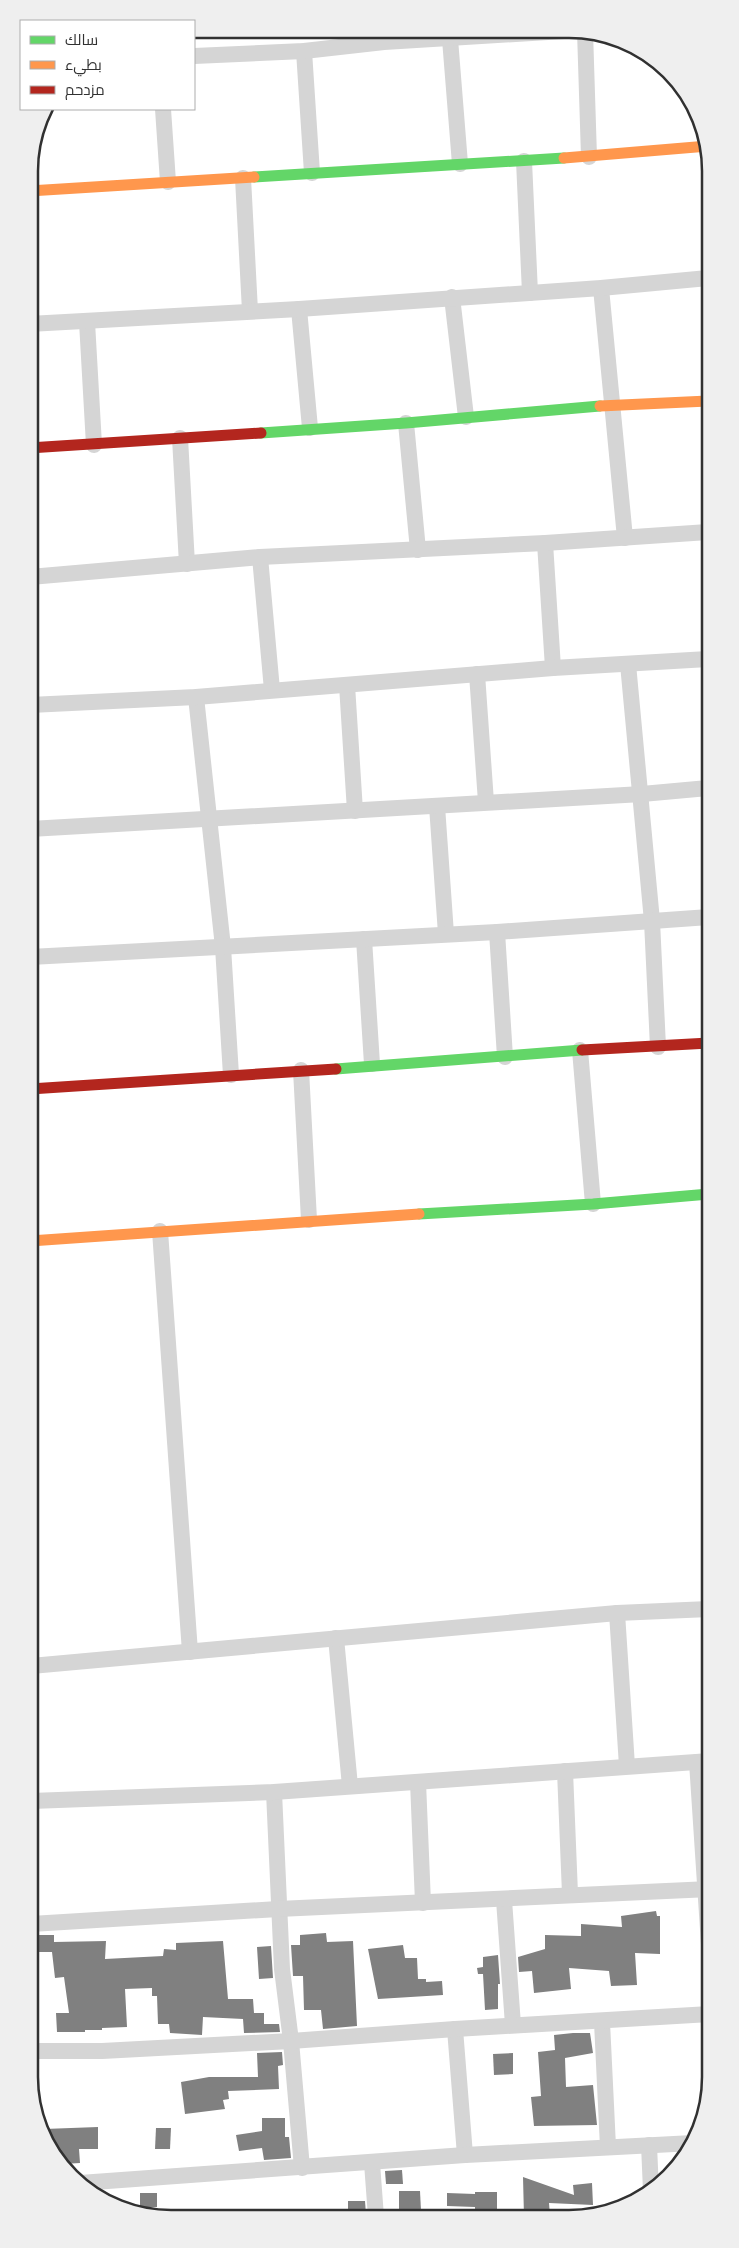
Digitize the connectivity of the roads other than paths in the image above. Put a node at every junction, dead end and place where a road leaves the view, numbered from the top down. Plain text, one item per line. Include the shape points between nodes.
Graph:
1 (373, 38) edge
2 (428, 38) edge
3 (464, 38) edge
4 (450, 39) junction
5 (585, 39) edge
6 (304, 51) junction
7 (195, 56) edge
8 (163, 110) edge
9 (699, 147) edge
10 (590, 157) junction
11 (524, 161) junction
12 (460, 164) junction
13 (312, 173) junction
14 (243, 178) junction
15 (168, 182) junction
16 (38, 191) edge
17 (702, 279) edge
18 (601, 288) junction
19 (530, 293) junction
20 (452, 298) junction
21 (300, 309) junction
22 (250, 311) junction
23 (87, 322) junction
24 (38, 324) edge
25 (702, 401) edge
26 (612, 405) junction
27 (466, 417) junction
28 (406, 423) junction
29 (310, 428) junction
30 (180, 438) junction
31 (94, 445) junction
32 (38, 448) edge
33 (702, 532) edge
34 (625, 538) junction
35 (545, 543) junction
36 (418, 550) junction
37 (260, 558) junction
38 (186, 564) junction
39 (38, 576) edge
40 (702, 659) edge
41 (628, 664) junction
42 (553, 668) junction
43 (477, 674) junction
44 (347, 685) junction
45 (272, 690) junction
46 (196, 697) junction
47 (38, 705) edge
48 (702, 789) edge
49 (642, 794) junction
50 (486, 802) junction
51 (437, 806) junction
52 (355, 811) junction
53 (210, 818) junction
54 (38, 829) edge
55 (702, 917) edge
56 (652, 920) junction
57 (497, 932) junction
58 (446, 934) junction
59 (364, 939) junction
60 (223, 947) junction
61 (38, 957) edge
62 (702, 1044) edge
63 (658, 1047) junction
64 (580, 1050) junction
65 (506, 1057) junction
66 (372, 1064) junction
67 (301, 1070) junction
68 (230, 1075) junction
69 (38, 1088) edge
70 (701, 1195) edge
71 (593, 1204) junction
72 (308, 1220) junction
73 (160, 1231) junction
74 (38, 1239) edge
75 (701, 1609) edge
76 (617, 1613) junction
77 (336, 1638) junction
78 (190, 1652) junction
79 (38, 1665) edge
80 (701, 1762) edge
81 (627, 1766) junction
82 (565, 1770) junction
83 (418, 1782) junction
84 (350, 1786) junction
85 (274, 1792) junction
86 (38, 1802) edge
87 (701, 1889) edge
88 (570, 1894) junction
89 (504, 1900) junction
90 (423, 1903) junction
91 (278, 1910) junction
92 (38, 1924) edge
93 (701, 2015) edge
94 (602, 2022) junction
95 (513, 2025) junction
96 (455, 2029) junction
97 (291, 2041) junction
98 (38, 2051) edge
99 (684, 2143) edge
100 (649, 2145) junction
101 (608, 2147) junction
102 (465, 2155) junction
103 (372, 2163) junction
104 (302, 2168) junction
105 (88, 2182) edge
106 (651, 2182) edge
107 (375, 2210) edge

1 - 6 street
2 - 4 street
3 - 4 street
4 - 12 street
5 - 10 street
6 - 7 street
6 - 13 street
8 - 15 street
9 - 10 street
10 - 11 street
11 - 12 street
11 - 19 street
12 - 13 street
13 - 14 street
14 - 15 street
14 - 22 street
15 - 16 street
17 - 18 street
18 - 19 street
18 - 26 street
19 - 20 street
20 - 21 street
20 - 27 street
21 - 22 street
21 - 29 street
22 - 23 street
23 - 24 street
23 - 31 street
25 - 26 street
26 - 27 street
26 - 34 street
27 - 28 street
28 - 29 street
28 - 36 street
29 - 30 street
30 - 31 street
30 - 38 street
31 - 32 street
33 - 34 street
34 - 35 street
35 - 36 street
35 - 42 street
36 - 37 street
37 - 38 street
37 - 45 street
38 - 39 street
40 - 41 street
41 - 42 street
41 - 49 street
42 - 43 street
43 - 44 street
43 - 50 street
44 - 45 street
44 - 52 street
45 - 46 street
46 - 47 street
46 - 53 street
48 - 49 street
49 - 50 street
49 - 56 street
50 - 51 street
51 - 52 street
51 - 58 street
52 - 53 street
53 - 54 street
53 - 60 street
55 - 56 street
56 - 57 street
56 - 63 street
57 - 58 street
57 - 65 street
58 - 59 street
59 - 60 street
59 - 66 street
60 - 61 street
60 - 68 street
62 - 63 street
63 - 64 street
64 - 65 street
64 - 71 street
65 - 66 street
66 - 67 street
67 - 68 street
67 - 72 street
68 - 69 street
70 - 71 street
71 - 72 street
72 - 73 street
73 - 74 street
73 - 78 street
75 - 76 street
76 - 77 street
76 - 81 street
77 - 78 street
77 - 84 street
78 - 79 street
80 - 81 street
81 - 82 street
82 - 83 street
82 - 88 street
83 - 84 street
83 - 90 street
84 - 85 street
85 - 86 street
85 - 91 street
87 - 88 street
88 - 89 street
89 - 90 street
89 - 95 street
90 - 91 street
91 - 92 street
91 - 97 street
93 - 94 street
94 - 95 street
94 - 101 street
95 - 96 street
96 - 97 street
96 - 102 street
97 - 98 street via 102,2051
97 - 104 street
99 - 100 street
100 - 101 street
100 - 106 street
101 - 102 street
102 - 103 street
103 - 104 street
103 - 107 street
104 - 105 street

